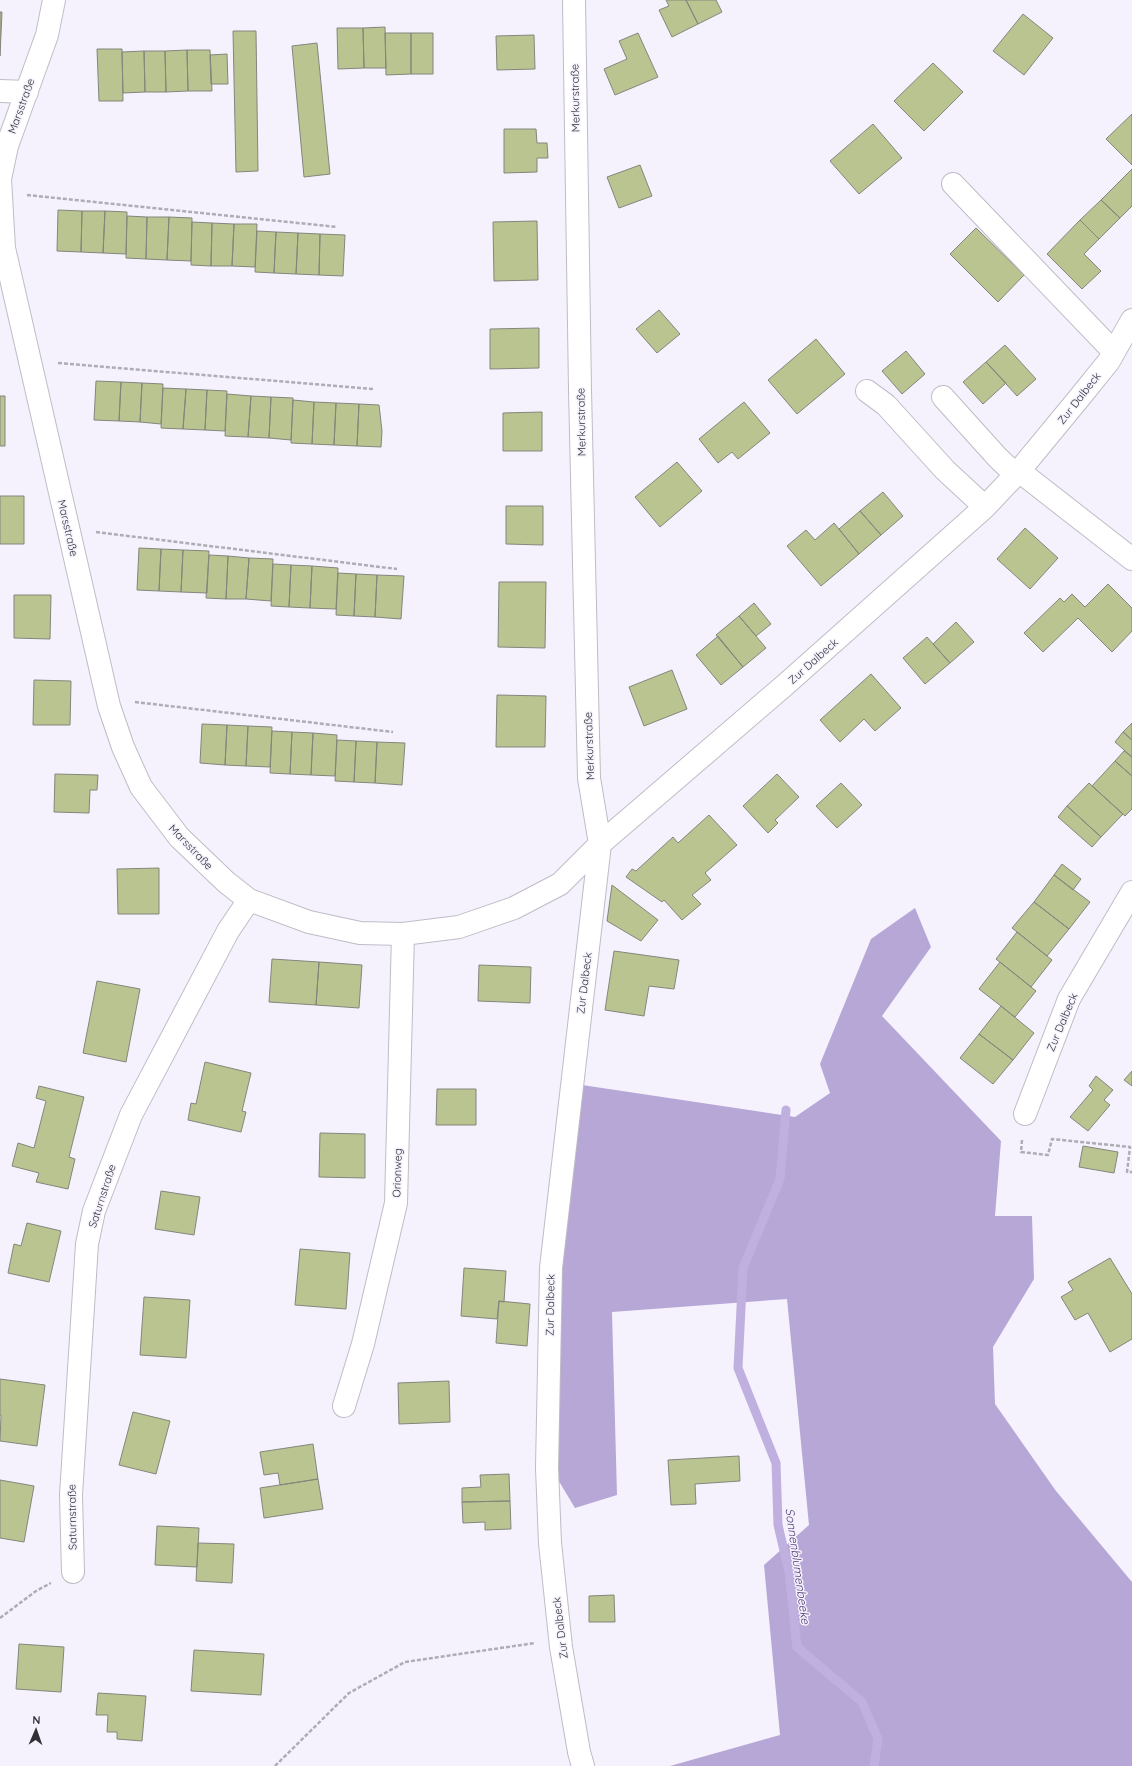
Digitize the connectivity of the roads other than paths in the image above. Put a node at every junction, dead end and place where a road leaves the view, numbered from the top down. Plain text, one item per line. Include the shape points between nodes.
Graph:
1 (54, 0) edge
2 (574, 0) edge
3 (0, 91) edge
4 (27, 92) junction
5 (953, 184) dead end
6 (1132, 320) edge
7 (1114, 352) junction
8 (867, 391) dead end
9 (944, 397) dead end
10 (1018, 473) junction
11 (984, 507) junction
12 (1132, 559) edge
13 (600, 844) junction
14 (1132, 892) edge
15 (249, 900) junction
16 (360, 933) joint
17 (403, 934) junction
18 (1025, 1114) road end
19 (344, 1406) dead end
20 (73, 1572) road end
21 (584, 1766) edge

1 - 4 street, Marsstraße via 47,36
2 - 13 street, Merkurstraße via 589,778
3 - 4 street
4 - 15 street, Marsstraße via 7,146 0,179 4,248 109,706 122,747 141,787 179,837 226,882
5 - 7 street
6 - 7 street, Zur Dalbeck
7 - 10 street, Zur Dalbeck
8 - 11 street via 886,405 944,470
9 - 10 street via 998,458
10 - 11 street, Zur Dalbeck
10 - 12 street
11 - 13 street, Zur Dalbeck via 785,685
13 - 17 street, Zur Dalbeck via 560,884 514,908 459,928
13 - 21 street, Zur Dalbeck via 551,1268 547,1468 550,1543 560,1639
14 - 18 street, Zur Dalbeck via 1069,999
15 - 16 street, Marsstraße via 309,922
15 - 20 street, Saturnstraße via 228,931 131,1115 94,1211 88,1244 71,1495
16 - 17 street, Zur Dalbeck
17 - 19 street, Orionweg via 396,1203 363,1344

